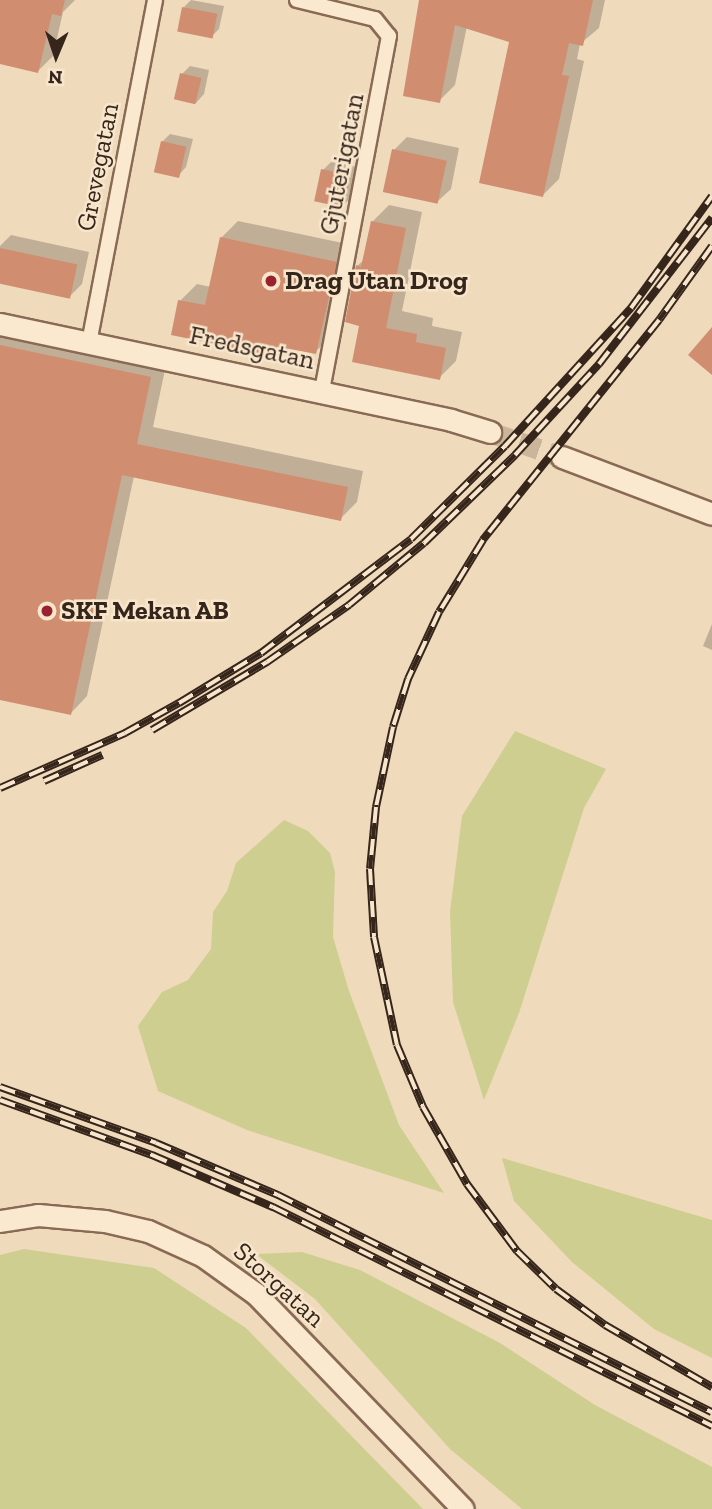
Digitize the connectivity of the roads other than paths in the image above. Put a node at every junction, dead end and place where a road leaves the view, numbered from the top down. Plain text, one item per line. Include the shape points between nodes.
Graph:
1 (155, 0) edge
2 (297, 0) edge
3 (0, 324) edge
4 (89, 342) junction
5 (322, 392) junction
6 (490, 432) tunnel mouth
7 (562, 457) tunnel mouth
8 (712, 514) edge
9 (0, 1222) edge
10 (463, 1509) edge

1 - 4 street, Grevegatan
2 - 5 street, Gjuterigatan via 375,19 385,29 388,55
3 - 4 street, Fredsgatan
4 - 5 street, Fredsgatan
5 - 6 street, Fredsgatan
7 - 8 street
9 - 10 street, Storgatan via 38,1215 105,1221 148,1231 203,1256 256,1294

